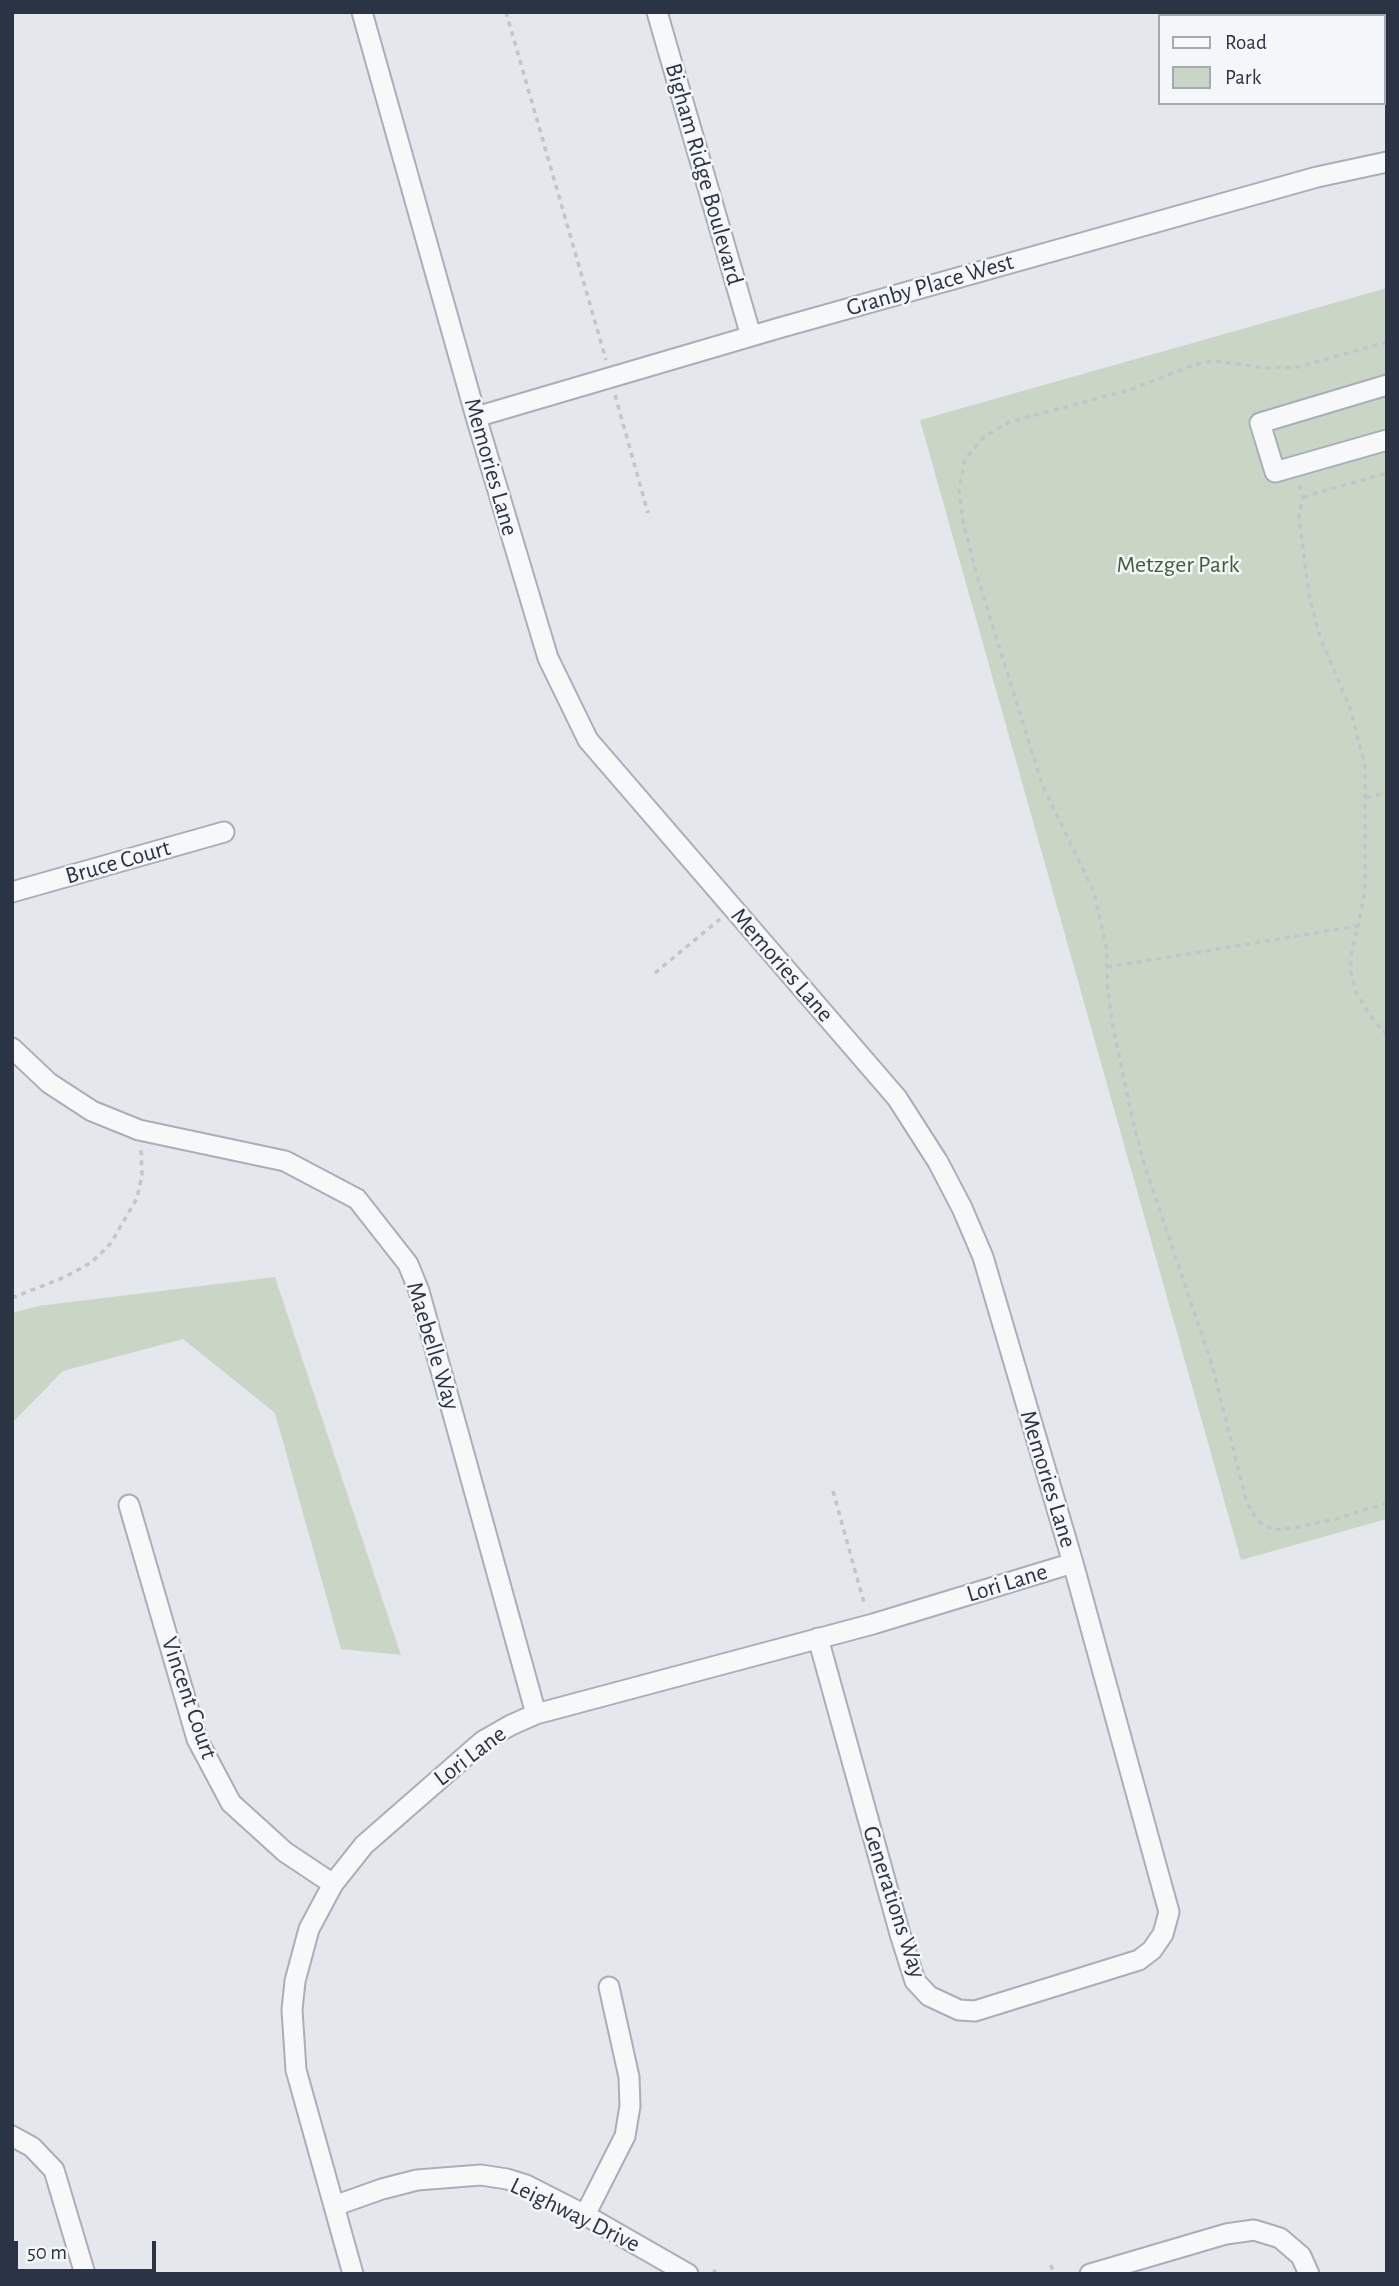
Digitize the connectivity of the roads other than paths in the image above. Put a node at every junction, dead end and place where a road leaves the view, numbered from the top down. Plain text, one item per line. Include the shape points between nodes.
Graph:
1 (362, 12) edge
2 (657, 12) edge
3 (1387, 162) edge
4 (751, 336) junction
5 (1387, 385) edge
6 (476, 417) junction
7 (1387, 440) edge
8 (224, 832) dead end
9 (12, 892) edge
10 (12, 1048) edge
11 (129, 1505) dead end
12 (1073, 1563) junction
13 (818, 1638) junction
14 (537, 1714) junction
15 (333, 1884) junction
16 (1163, 1934) joint
17 (609, 1987) dead end
18 (12, 2136) edge
19 (334, 2206) junction
20 (585, 2215) junction
21 (85, 2274) edge
22 (353, 2274) edge
23 (688, 2274) edge
24 (1090, 2274) edge
25 (1309, 2274) edge

1 - 6 street, Memories Lane
2 - 4 street, Bigham Ridge Boulevard
3 - 4 street, Granby Place West via 1317,177
4 - 6 street, Granby Place West
5 - 7 street via 1260,423 1275,472
6 - 12 street, Memories Lane via 548,658 588,740 897,1098 962,1208 982,1257
8 - 9 street, Bruce Court
10 - 14 street, Maebelle Way via 49,1083 92,1111 139,1130 285,1161 358,1199 408,1264 419,1291
11 - 15 street, Vincent Court via 197,1740 231,1804 285,1852
12 - 13 street, Lori Lane
12 - 16 street, Memories Lane via 1169,1912
13 - 14 street, Lori Lane
13 - 16 street, Generations Way via 900,1934 915,1981 929,1996 959,2011 975,2011 1139,1961
14 - 15 street, Lori Lane via 482,1741 459,1760 364,1845
15 - 19 street, Lori Lane via 301,1955 292,2036 304,2103
17 - 20 street via 629,2077 630,2106 625,2136
18 - 21 street via 32,2147 54,2170
19 - 20 street, Leighway Drive via 417,2180 481,2175 526,2185
19 - 22 street, Lori Lane
20 - 23 street, Leighway Drive
24 - 25 street via 1254,2230 1280,2238 1301,2256

